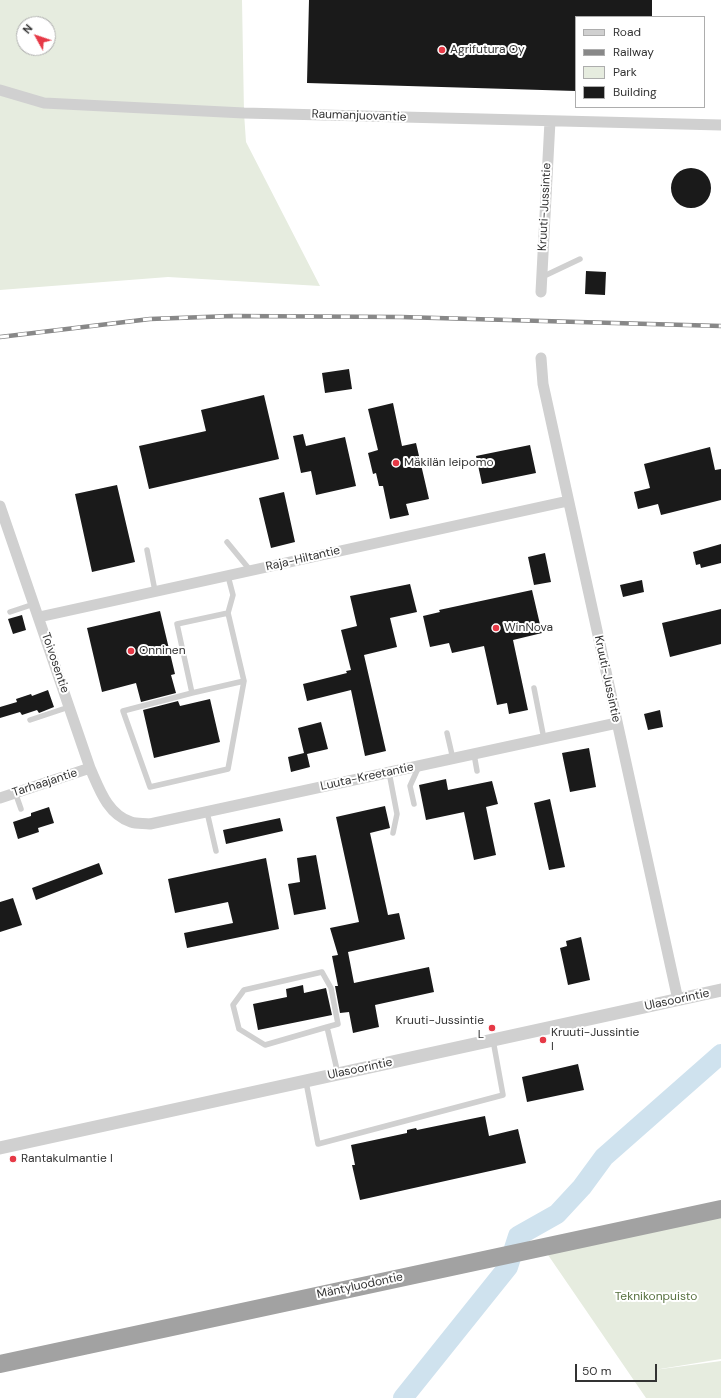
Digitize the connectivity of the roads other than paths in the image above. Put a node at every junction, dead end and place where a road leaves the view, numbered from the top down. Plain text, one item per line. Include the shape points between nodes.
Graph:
1 (0, 90) edge
2 (550, 121) junction
3 (721, 125) edge
4 (580, 259) dead end
5 (541, 277) junction
6 (541, 292) dead end
7 (541, 358) dead end
8 (568, 500) junction
9 (1, 512) edge
10 (227, 542) dead end
11 (146, 550) dead end
12 (250, 571) junction
13 (228, 576) junction
14 (155, 592) junction
15 (34, 604) junction
16 (10, 612) dead end
17 (228, 614) junction
18 (38, 617) junction
19 (244, 681) junction
20 (534, 688) dead end
21 (192, 693) junction
22 (70, 707) junction
23 (30, 720) dead end
24 (617, 723) junction
25 (447, 733) dead end
26 (544, 739) junction
27 (474, 754) junction
28 (453, 759) junction
29 (419, 766) junction
30 (90, 768) junction
31 (477, 771) dead end
32 (389, 772) junction
33 (15, 792) junction
34 (0, 798) edge
35 (414, 804) dead end
36 (21, 809) dead end
37 (207, 812) junction
38 (118, 815) joint
39 (393, 833) dead end
40 (216, 851) dead end
41 (721, 990) edge
42 (678, 1000) junction
43 (327, 1027) junction
44 (493, 1040) junction
45 (338, 1074) junction
46 (306, 1081) junction
47 (0, 1148) edge
48 (721, 1209) edge
49 (1, 1362) edge

1 - 2 street, Raumanjuovantie via 44,103 244,113
2 - 3 street, Raumanjuovantie
2 - 5 street, Kruuti-Jussintie
4 - 5 lane
5 - 6 street, Kruuti-Jussintie
7 - 8 street, Kruuti-Jussintie via 543,384
8 - 12 street, Raja-Hiltantie
8 - 24 street, Kruuti-Jussintie
9 - 15 street, Toivosentie
10 - 12 lane
11 - 14 lane
12 - 13 street, Raja-Hiltantie
13 - 14 street, Raja-Hiltantie
13 - 17 lane via 233,596
14 - 18 street, Raja-Hiltantie
15 - 16 lane
15 - 18 street, Toivosentie
17 - 19 lane
17 - 21 lane via 177,624
18 - 22 street, Toivosentie
19 - 21 lane
19 - 21 lane via 228,770 150,787 123,711
20 - 26 lane
22 - 23 lane
22 - 30 street, Toivosentie
24 - 26 street, Luuta-Kreetantie
24 - 42 street, Kruuti-Jussintie
25 - 28 lane
26 - 27 street, Luuta-Kreetantie
27 - 28 street, Luuta-Kreetantie
27 - 31 lane
28 - 29 street, Luuta-Kreetantie
29 - 32 street, Luuta-Kreetantie
29 - 35 lane via 410,786
30 - 33 street, Tarhaajantie
30 - 38 street, Toivosentie via 104,799
32 - 37 street, Luuta-Kreetantie
32 - 39 lane via 397,814
33 - 34 street, Tarhaajantie
33 - 36 lane
37 - 38 street, Luuta-Kreetantie via 150,824 131,822
37 - 40 lane
41 - 42 street, Ulasoorintie
42 - 44 street, Ulasoorintie
43 - 43 lane via 265,1045 239,1029 233,1005 244,990 322,972 331,988 338,1024
43 - 45 lane
44 - 45 street, Ulasoorintie
44 - 46 lane via 503,1095 318,1144
45 - 46 street, Ulasoorintie
46 - 47 street, Ulasoorintie
48 - 49 highway, Mäntyluodontie

